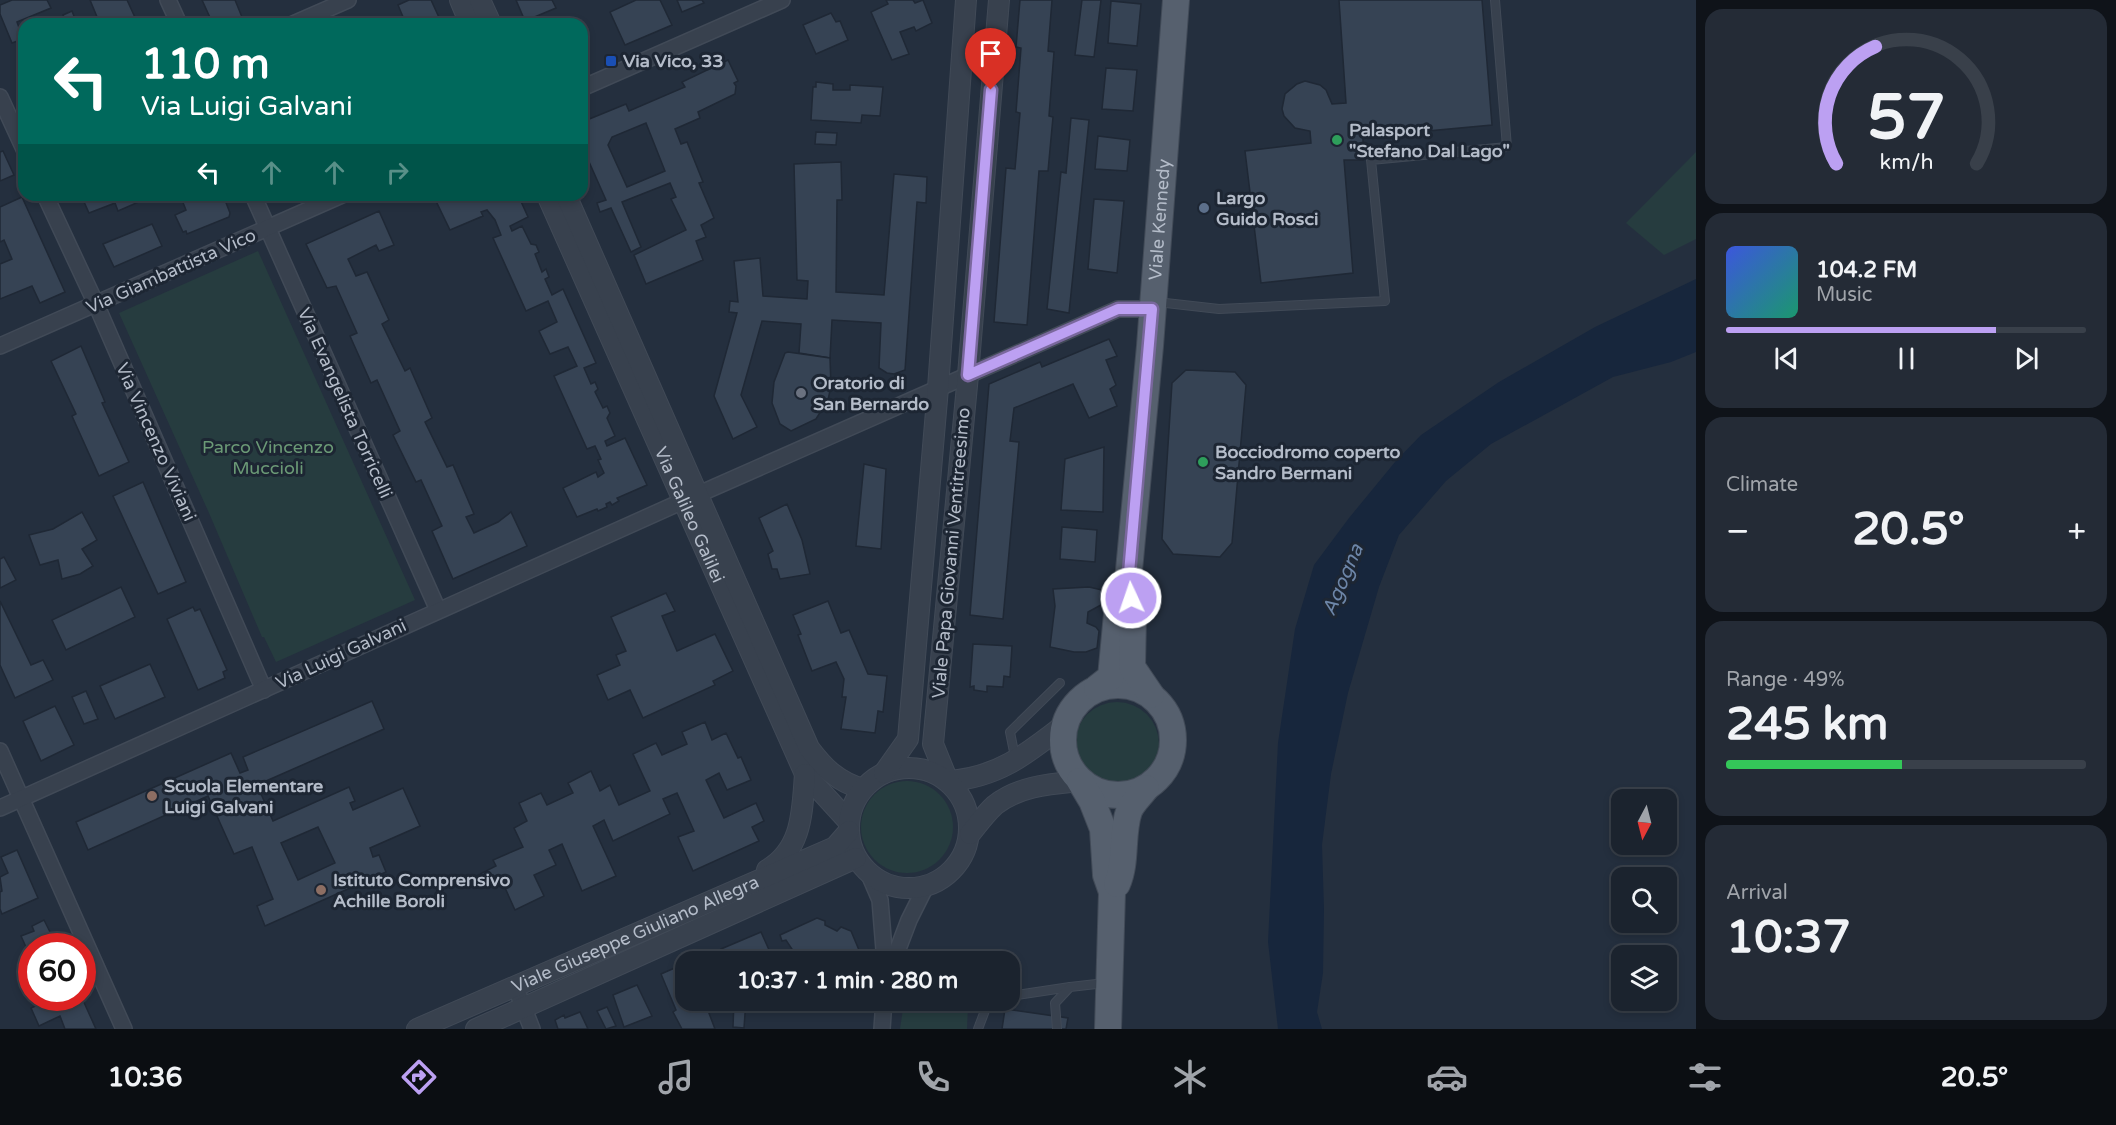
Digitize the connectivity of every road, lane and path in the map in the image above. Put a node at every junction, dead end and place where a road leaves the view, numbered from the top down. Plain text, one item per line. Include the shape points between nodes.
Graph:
1 (168, 0) edge
2 (348, 0) edge
3 (460, 0) edge
4 (480, 0) edge
5 (782, 0) edge
6 (966, 0) edge
7 (999, 0) edge
8 (1176, 0) edge
9 (1495, 0) edge
10 (176, 18) edge
11 (308, 18) edge
12 (468, 18) edge
13 (488, 18) edge
14 (588, 85) edge
15 (0, 97) edge
16 (18, 136) edge
17 (48, 201) edge
18 (255, 201) edge
19 (329, 201) edge
20 (550, 201) edge
21 (568, 201) edge
22 (268, 228) junction
23 (96, 304) junction
24 (1153, 305) junction
25 (0, 346) edge
26 (968, 375) junction
27 (938, 388) junction
28 (691, 497) junction
29 (1128, 582) junction
30 (438, 610) junction
31 (1060, 683) dead end
32 (1097, 688) junction
33 (264, 690) junction
34 (1151, 695) junction
35 (1064, 725) junction
36 (0, 751) edge
37 (1016, 762) junction
38 (884, 773) junction
39 (805, 774) junction
40 (948, 781) junction
41 (1080, 781) junction
42 (1146, 788) junction
43 (863, 789) junction
44 (21, 799) junction
45 (0, 808) edge
46 (849, 827) junction
47 (970, 834) junction
48 (862, 865) junction
49 (747, 885) junction
50 (926, 886) junction
51 (1112, 892) junction
52 (884, 951) edge
53 (897, 951) edge
54 (1110, 982) junction
55 (515, 986) junction
56 (1070, 987) junction
57 (1020, 994) edge
58 (524, 1008) junction
59 (883, 1011) edge
60 (985, 1011) edge
61 (124, 1029) edge
62 (417, 1029) edge
63 (476, 1029) edge
64 (532, 1029) edge
65 (882, 1029) edge
66 (978, 1029) edge
67 (1058, 1029) edge
68 (1108, 1029) edge

1 - 10 street
2 - 11 street
3 - 12 street
4 - 13 street
5 - 14 street
6 - 27 street, Viale Papa Giovanni Ventitreesimo
7 - 26 street, Viale Papa Giovanni Ventitreesimo
8 - 24 main road, Viale Kennedy
9 - 24 lane via 1507,147 1371,160 1385,301 1219,309
15 - 16 street
17 - 23 street, Via Vincenzo Viviani
18 - 22 street, Via Evangelista Torricelli
19 - 22 street, Via Giambattista Vico
20 - 28 street, Via Galileo Galilei
21 - 28 street, Via Galileo Galilei
22 - 23 street, Via Giambattista Vico
22 - 30 street, Via Evangelista Torricelli
23 - 25 street, Via Giambattista Vico
23 - 33 street, Via Vincenzo Viviani
24 - 26 street, Via Luigi Galvani via 1118,309
24 - 29 main road, Viale Kennedy
26 - 27 street, Via Luigi Galvani
26 - 40 street, Viale Papa Giovanni Ventitreesimo via 933,744
27 - 28 street, Via Luigi Galvani
27 - 38 street, Viale Papa Giovanni Ventitreesimo via 908,739
28 - 30 street, Via Luigi Galvani
28 - 39 street, Via Galileo Galilei
28 - 43 street, Via Galileo Galilei via 809,748 823,766 846,784
29 - 32 main road via 1117,614 1111,677
29 - 34 main road via 1133,615 1132,668
30 - 33 street, Via Luigi Galvani
31 - 37 lane via 1010,732
32 - 34 main road via 1125,685
32 - 35 main road via 1080,698
33 - 44 street, Via Luigi Galvani
34 - 42 main road via 1164,708 1172,725 1173,743 1160,776
35 - 37 street
35 - 41 main road via 1065,759
36 - 44 street
37 - 40 street via 970,780
38 - 40 street via 912,767 931,771
38 - 43 street
39 - 46 street, Via Galileo Galilei
39 - 49 street via 794,841 779,863
40 - 47 street via 969,814
41 - 42 main road via 1095,791 1112,795
41 - 47 street via 1035,786 1016,793 995,805
41 - 51 main road via 1103,829 1106,875
42 - 51 main road via 1129,809 1120,877
43 - 46 street via 853,804
44 - 45 street, Via Luigi Galvani
44 - 61 street
46 - 48 street via 850,840
46 - 49 street, Viale Giuseppe Giuliano Allegra via 835,847
47 - 50 street via 965,853 954,869
48 - 50 street via 883,882 900,888
48 - 52 street via 879,900
48 - 58 street, Viale Giuseppe Giuliano Allegra
49 - 55 street, Viale Giuseppe Giuliano Allegra
50 - 53 street
51 - 54 main road
54 - 56 lane
54 - 68 main road
55 - 58 street
55 - 62 street, Viale Giuseppe Giuliano Allegra
56 - 57 lane
56 - 67 lane via 1055,1003
58 - 63 street, Viale Giuseppe Giuliano Allegra
58 - 64 street
59 - 65 street
60 - 66 lane

